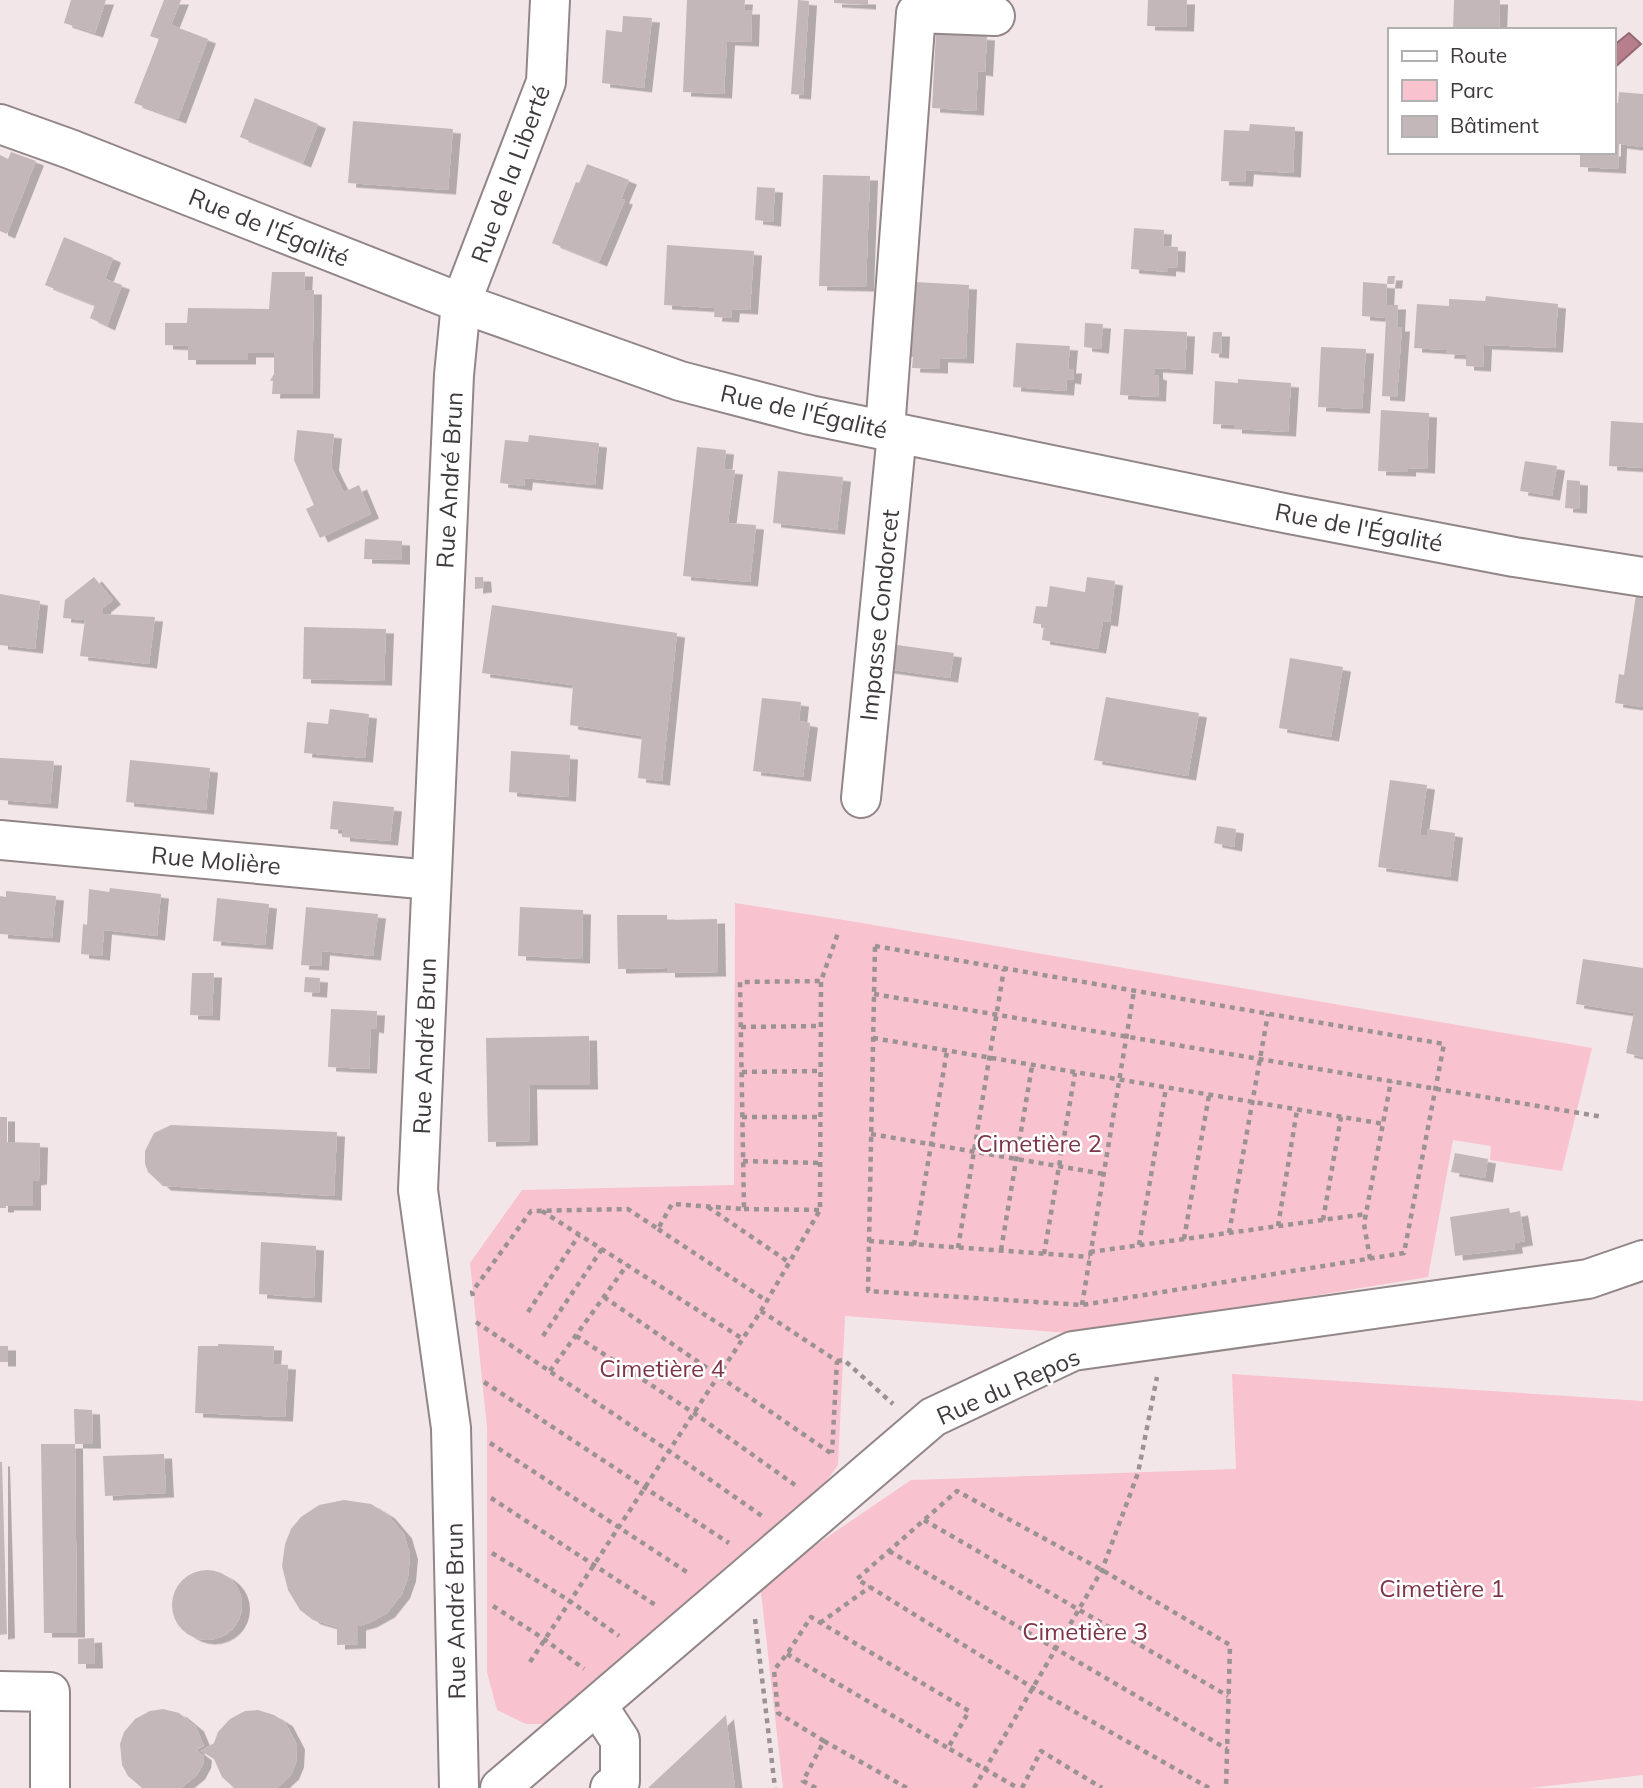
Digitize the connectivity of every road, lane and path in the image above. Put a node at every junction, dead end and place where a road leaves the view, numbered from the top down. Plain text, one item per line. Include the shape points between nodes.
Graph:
1 (550, 0) edge
2 (995, 16) dead end
3 (0, 124) edge
4 (461, 303) junction
5 (891, 431) junction
6 (1643, 577) edge
7 (861, 798) dead end
8 (0, 840) edge
9 (431, 880) junction
10 (838, 933) dead end
11 (1004, 969) junction
12 (821, 981) junction
13 (1134, 991) junction
14 (874, 994) junction
15 (1268, 1014) junction
16 (996, 1015) junction
17 (820, 1026) junction
18 (741, 1027) junction
19 (1127, 1037) junction
20 (873, 1038) junction
21 (947, 1051) junction
22 (989, 1058) junction
23 (1260, 1059) junction
24 (1032, 1066) junction
25 (821, 1071) junction
26 (742, 1072) junction
27 (1075, 1073) junction
28 (1119, 1080) junction
29 (1391, 1082) junction
30 (1166, 1088) junction
31 (1435, 1089) junction
32 (1209, 1095) junction
33 (1252, 1103) junction
34 (1297, 1110) junction
35 (1603, 1116) dead end
36 (742, 1117) junction
37 (820, 1117) junction
38 (1341, 1117) junction
39 (1384, 1124) junction
40 (871, 1134) junction
41 (931, 1144) junction
42 (974, 1151) junction
43 (1016, 1159) junction
44 (743, 1161) junction
45 (821, 1163) junction
46 (1059, 1166) junction
47 (1104, 1174) junction
48 (708, 1206) junction
49 (744, 1209) junction
50 (820, 1210) junction
51 (542, 1211) junction
52 (1366, 1214) junction
53 (1323, 1220) junction
54 (1278, 1226) junction
55 (658, 1228) junction
56 (1229, 1233) junction
57 (579, 1235) junction
58 (1184, 1239) junction
59 (869, 1241) junction
60 (914, 1245) junction
61 (1139, 1245) junction
62 (958, 1248) junction
63 (602, 1249) junction
64 (1001, 1250) junction
65 (1044, 1254) junction
66 (1090, 1254) junction
67 (1370, 1259) junction
68 (1643, 1260) edge
69 (790, 1263) junction
70 (627, 1265) junction
71 (604, 1297) junction
72 (767, 1301) junction
73 (474, 1302) dead end
74 (1082, 1305) junction
75 (761, 1311) junction
76 (475, 1312) dead end
77 (528, 1312) dead end
78 (476, 1322) junction
79 (478, 1334) dead end
80 (543, 1336) dead end
81 (576, 1336) junction
82 (1165, 1338) junction
83 (743, 1339) junction
84 (837, 1361) junction
85 (482, 1370) dead end
86 (550, 1371) junction
87 (719, 1375) junction
88 (484, 1381) junction
89 (485, 1392) dead end
90 (694, 1413) junction
91 (918, 1430) junction
92 (489, 1432) dead end
93 (489, 1442) junction
94 (669, 1451) junction
95 (490, 1453) dead end
96 (491, 1486) dead end
97 (644, 1489) junction
98 (801, 1489) dead end
99 (491, 1498) junction
100 (491, 1511) dead end
101 (767, 1519) dead end
102 (924, 1520) junction
103 (619, 1526) junction
104 (889, 1551) junction
105 (743, 1561) junction
106 (491, 1563) dead end
107 (595, 1563) junction
108 (1102, 1570) junction
109 (699, 1580) dead end
110 (870, 1587) junction
111 (491, 1594) dead end
112 (569, 1601) junction
113 (1078, 1610) junction
114 (665, 1611) dead end
115 (820, 1623) junction
116 (620, 1636) dead end
117 (544, 1639) junction
118 (1056, 1648) junction
119 (787, 1654) junction
120 (530, 1661) dead end
121 (1033, 1688) junction
122 (595, 1690) junction
123 (0, 1691) edge
124 (1228, 1696) junction
125 (824, 1741) junction
126 (948, 1748) junction
127 (1227, 1749) junction
128 (985, 1769) junction
129 (50, 1788) edge
130 (459, 1788) edge
131 (500, 1788) edge
132 (610, 1788) edge
133 (775, 1788) edge
134 (816, 1788) edge
135 (907, 1788) edge
136 (974, 1788) edge
137 (1020, 1788) edge
138 (1102, 1788) edge
139 (1209, 1788) edge
140 (1226, 1788) edge

1 - 4 street, Rue de la Liberté via 546,82
2 - 5 street, Impasse Condorcet via 916,13
3 - 4 street, Rue de l'Égalité
4 - 5 street, Rue de l'Égalité via 680,381
4 - 9 street, Rue André Brun
5 - 6 street, Rue de l'Égalité via 1301,516
5 - 7 street, Impasse Condorcet
8 - 9 street, Rue Molière
9 - 130 street, Rue André Brun via 418,1190 451,1428
10 - 12 path
11 - 13 path
11 - 14 path via 875,946
11 - 16 path
12 - 17 path
12 - 18 path via 740,982
13 - 15 path
13 - 19 path
14 - 16 path
14 - 20 path
15 - 23 path
15 - 31 path via 1444,1044
16 - 19 path
16 - 22 path
17 - 18 path
17 - 25 path
18 - 26 path
19 - 23 path
19 - 28 path
20 - 21 path
20 - 40 path
21 - 22 path
21 - 41 path
22 - 24 path
22 - 42 path
23 - 29 path
23 - 33 path
24 - 27 path
24 - 43 path
25 - 26 path
25 - 37 path
26 - 36 path
27 - 28 path
27 - 46 path
28 - 30 path
28 - 47 path
29 - 31 path
29 - 39 path
30 - 32 path
30 - 61 path
31 - 35 path
31 - 67 path via 1404,1253
32 - 33 path
32 - 58 path
33 - 34 path
33 - 56 path
34 - 38 path
34 - 54 path
36 - 37 path
36 - 44 path
37 - 45 path
38 - 39 path
38 - 53 path
39 - 52 path
40 - 41 path
40 - 59 path
41 - 42 path
41 - 60 path
42 - 43 path
42 - 62 path
43 - 46 path
43 - 64 path
44 - 45 path
44 - 49 path
45 - 50 path
46 - 47 path
46 - 65 path
47 - 66 path
48 - 49 path
48 - 55 path via 672,1204
48 - 69 path
49 - 50 path
50 - 69 path
51 - 55 path via 628,1209
51 - 57 path
51 - 73 path via 531,1211 472,1292
52 - 53 path
52 - 67 path
53 - 54 path
54 - 56 path
55 - 72 path
56 - 58 path
57 - 63 path
57 - 77 path
58 - 61 path
59 - 60 path
59 - 74 path via 869,1291
60 - 62 path
61 - 66 path
62 - 64 path
63 - 70 path
63 - 80 path
64 - 65 path
65 - 66 path
66 - 74 path
67 - 74 path
68 - 82 street, Rue du Repos via 1588,1279
69 - 72 path
70 - 71 path
70 - 83 path
71 - 81 path
71 - 87 path
72 - 75 path
75 - 83 path
75 - 84 path
76 - 78 path
78 - 79 path
78 - 86 path
81 - 86 path
81 - 90 path
82 - 91 street, Rue du Repos via 1073,1351 933,1417
82 - 108 path via 1138,1473
83 - 87 path
84 - 87 path via 832,1457
84 - 91 path via 844,1360
85 - 88 path
86 - 94 path
87 - 90 path
88 - 89 path
88 - 97 path
90 - 94 path
90 - 98 path
91 - 105 street, Rue du Repos
92 - 93 path
93 - 95 path
93 - 103 path
94 - 97 path
94 - 101 path
96 - 99 path
97 - 103 path
97 - 105 path
99 - 100 path
99 - 107 path
102 - 104 path
102 - 108 path via 957,1491
102 - 113 path
103 - 107 path
103 - 109 path
104 - 110 path via 857,1579
104 - 118 path
105 - 122 street, Rue du Repos
105 - 133 path
106 - 112 path via 491,1553
107 - 112 path
107 - 114 path
108 - 113 path
108 - 124 path via 1230,1646
110 - 115 path
110 - 121 path
111 - 117 path via 491,1605
112 - 116 path
112 - 117 path
113 - 118 path
113 - 124 path
115 - 119 path via 811,1617
115 - 126 path via 969,1711
117 - 120 path
117 - 122 path
118 - 121 path
118 - 127 path
119 - 125 path via 774,1670 778,1713
119 - 126 path
121 - 128 path
121 - 139 path
122 - 131 street, Rue du Repos
122 - 132 street via 620,1740 620,1781
123 - 129 street via 50,1692
124 - 127 path
125 - 134 path via 803,1781
125 - 135 path
126 - 128 path
127 - 140 path
128 - 136 path
128 - 137 path
137 - 138 path via 1041,1751

